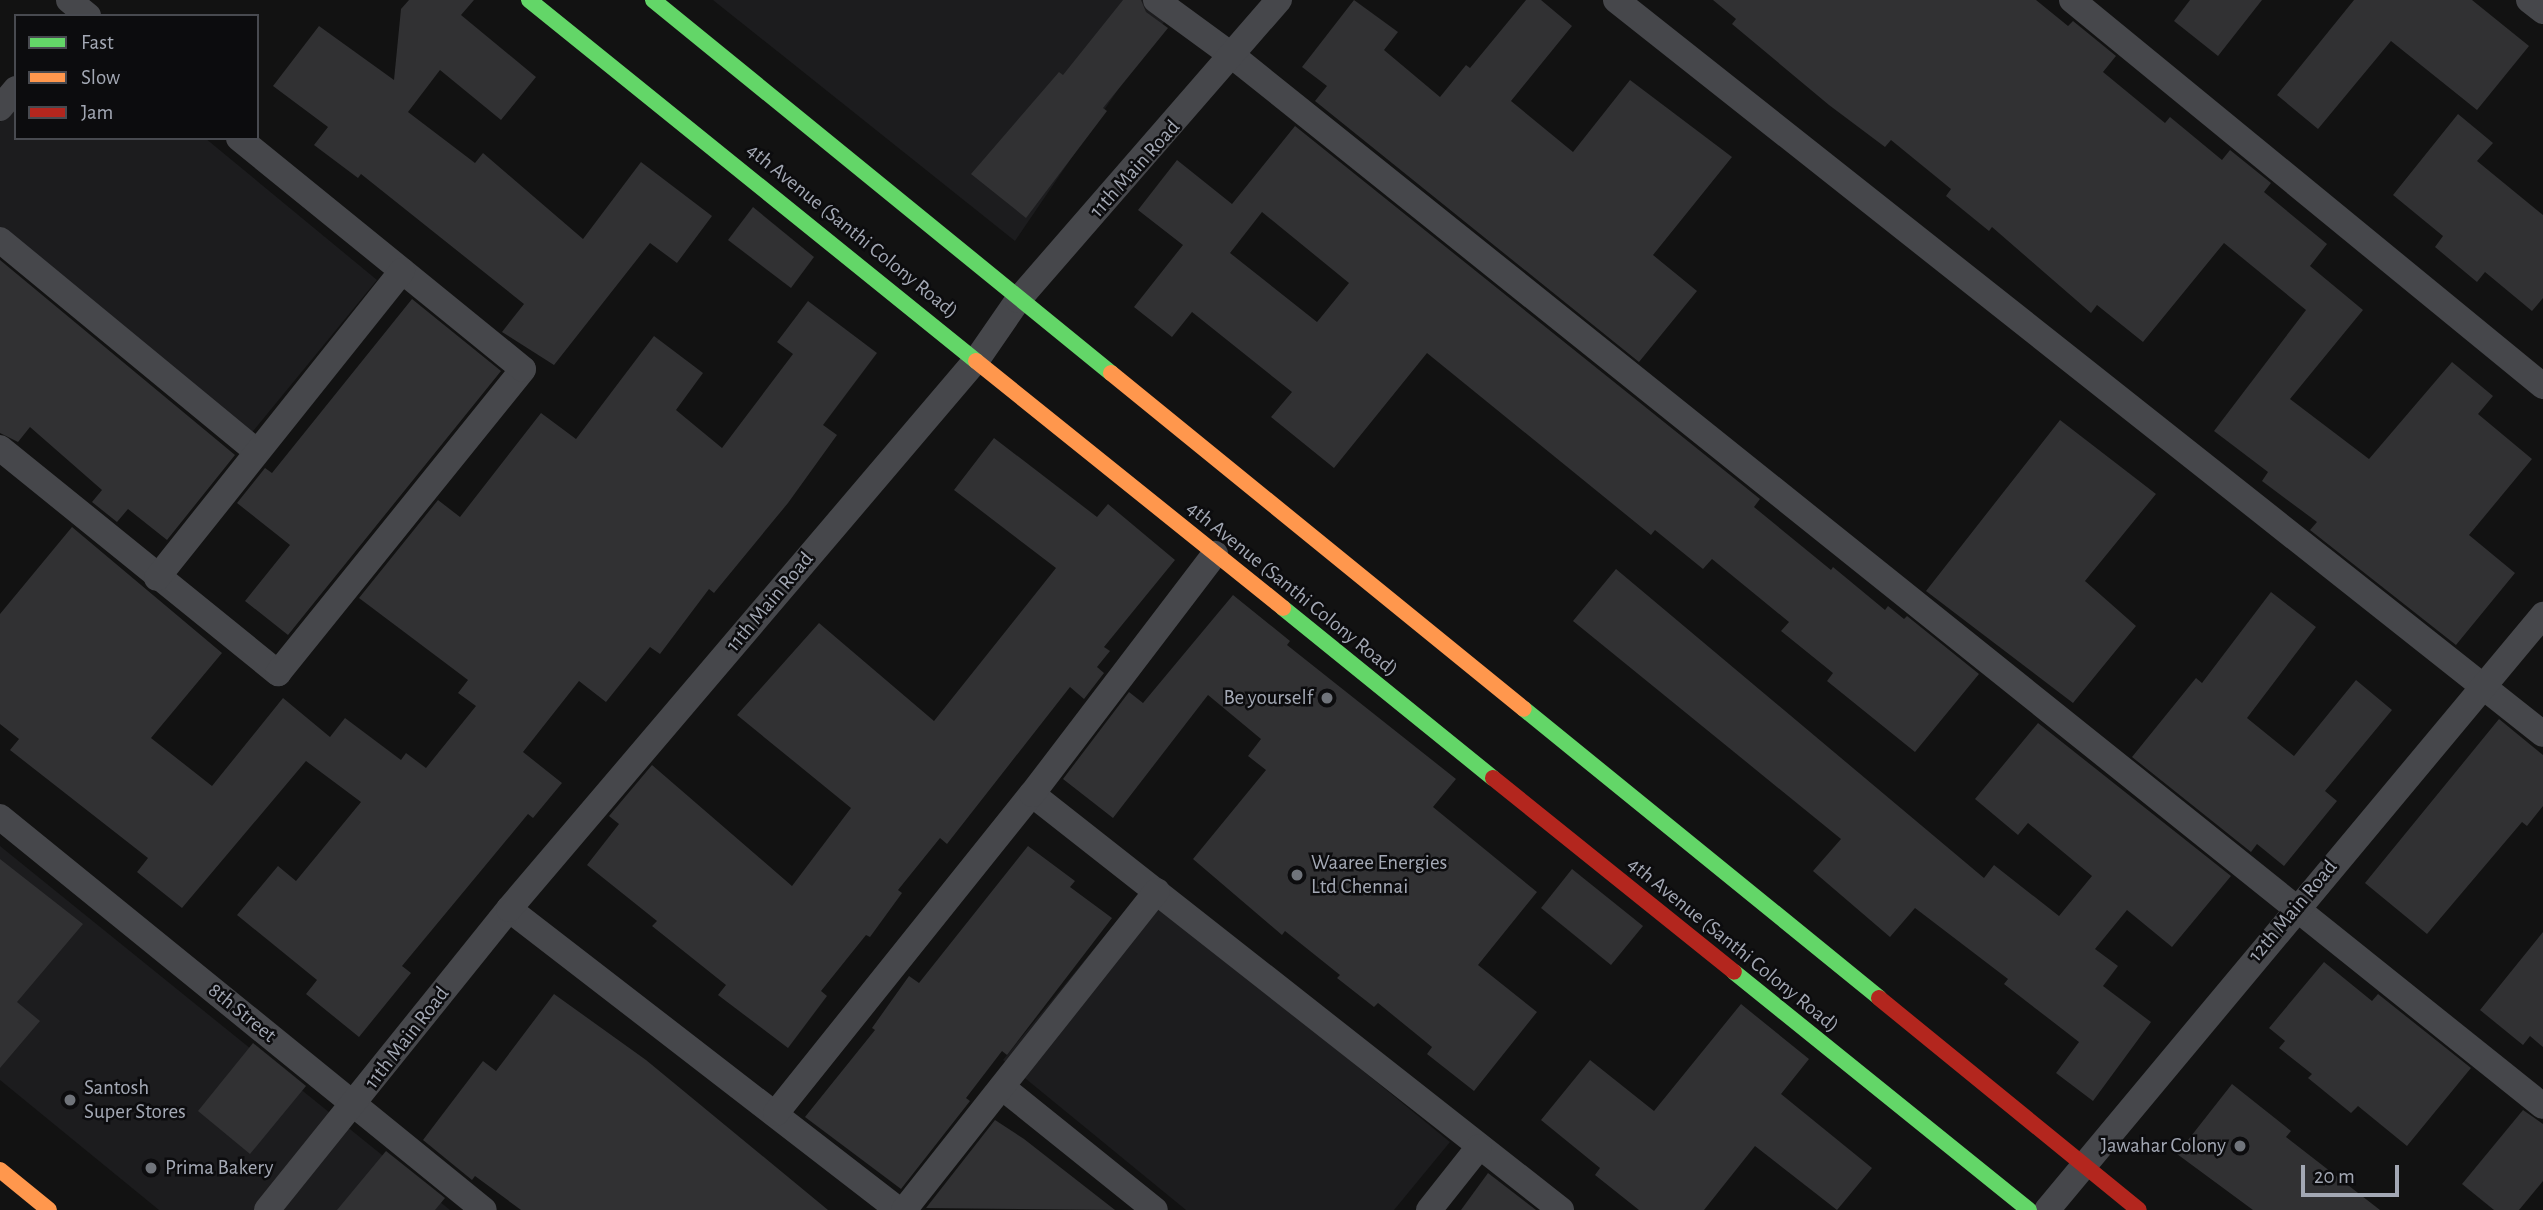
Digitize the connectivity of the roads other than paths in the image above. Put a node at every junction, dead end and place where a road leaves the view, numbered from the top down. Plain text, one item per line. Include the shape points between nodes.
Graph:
1 (529, 0) edge
2 (653, 0) edge
3 (1156, 0) edge
4 (1279, 0) edge
5 (1616, 0) edge
6 (2072, 0) edge
7 (2529, 0) edge
8 (2543, 11) edge
9 (1234, 57) junction
10 (14, 91) edge
11 (0, 108) edge
12 (241, 140) edge
13 (0, 240) edge
14 (402, 271) junction
15 (1018, 300) junction
16 (978, 358) junction
17 (2543, 386) edge
18 (0, 448) edge
19 (257, 452) junction
20 (1215, 554) junction
21 (157, 578) junction
22 (2543, 615) edge
23 (2483, 687) junction
24 (2543, 734) edge
25 (1032, 794) junction
26 (0, 817) edge
27 (1157, 891) junction
28 (2297, 906) junction
29 (509, 909) junction
30 (1002, 1087) junction
31 (355, 1105) junction
32 (2543, 1106) edge
33 (776, 1113) junction
34 (1479, 1147) junction
35 (2084, 1166) junction
36 (0, 1170) edge
37 (49, 1210) edge
38 (267, 1210) edge
39 (485, 1210) edge
40 (898, 1210) edge
41 (904, 1210) edge
42 (1155, 1210) edge
43 (1429, 1210) edge
44 (1561, 1210) edge
45 (2029, 1210) edge
46 (2048, 1210) edge
47 (2139, 1210) edge

1 - 16 street, 4th Avenue (Santhi Colony Road)
2 - 15 street
3 - 9 street
4 - 9 street, 11th Main Road
5 - 23 street
6 - 17 street
7 - 8 street
9 - 15 street, 11th Main Road
9 - 28 street
10 - 11 street
12 - 14 street
13 - 19 street
14 - 19 street
14 - 21 street via 523,369 278,673
15 - 16 street, 11th Main Road
15 - 35 street
16 - 20 street, 4th Avenue (Santhi Colony Road)
16 - 29 street, 11th Main Road
18 - 21 street
19 - 21 street
20 - 25 street
20 - 45 street, 4th Avenue (Santhi Colony Road)
22 - 23 street, 12th Main Road
23 - 24 street
23 - 28 street, 12th Main Road
25 - 27 street
25 - 33 street
26 - 31 street, 8th Street
27 - 30 street
27 - 34 street
28 - 32 street
28 - 35 street, 12th Main Road
29 - 31 street, 11th Main Road
29 - 33 street
30 - 41 street
30 - 42 street
31 - 38 street, 11th Main Road
31 - 39 street, 8th Street
33 - 40 street
34 - 43 street
34 - 44 street
35 - 46 street, 12th Main Road
35 - 47 street
36 - 37 street

